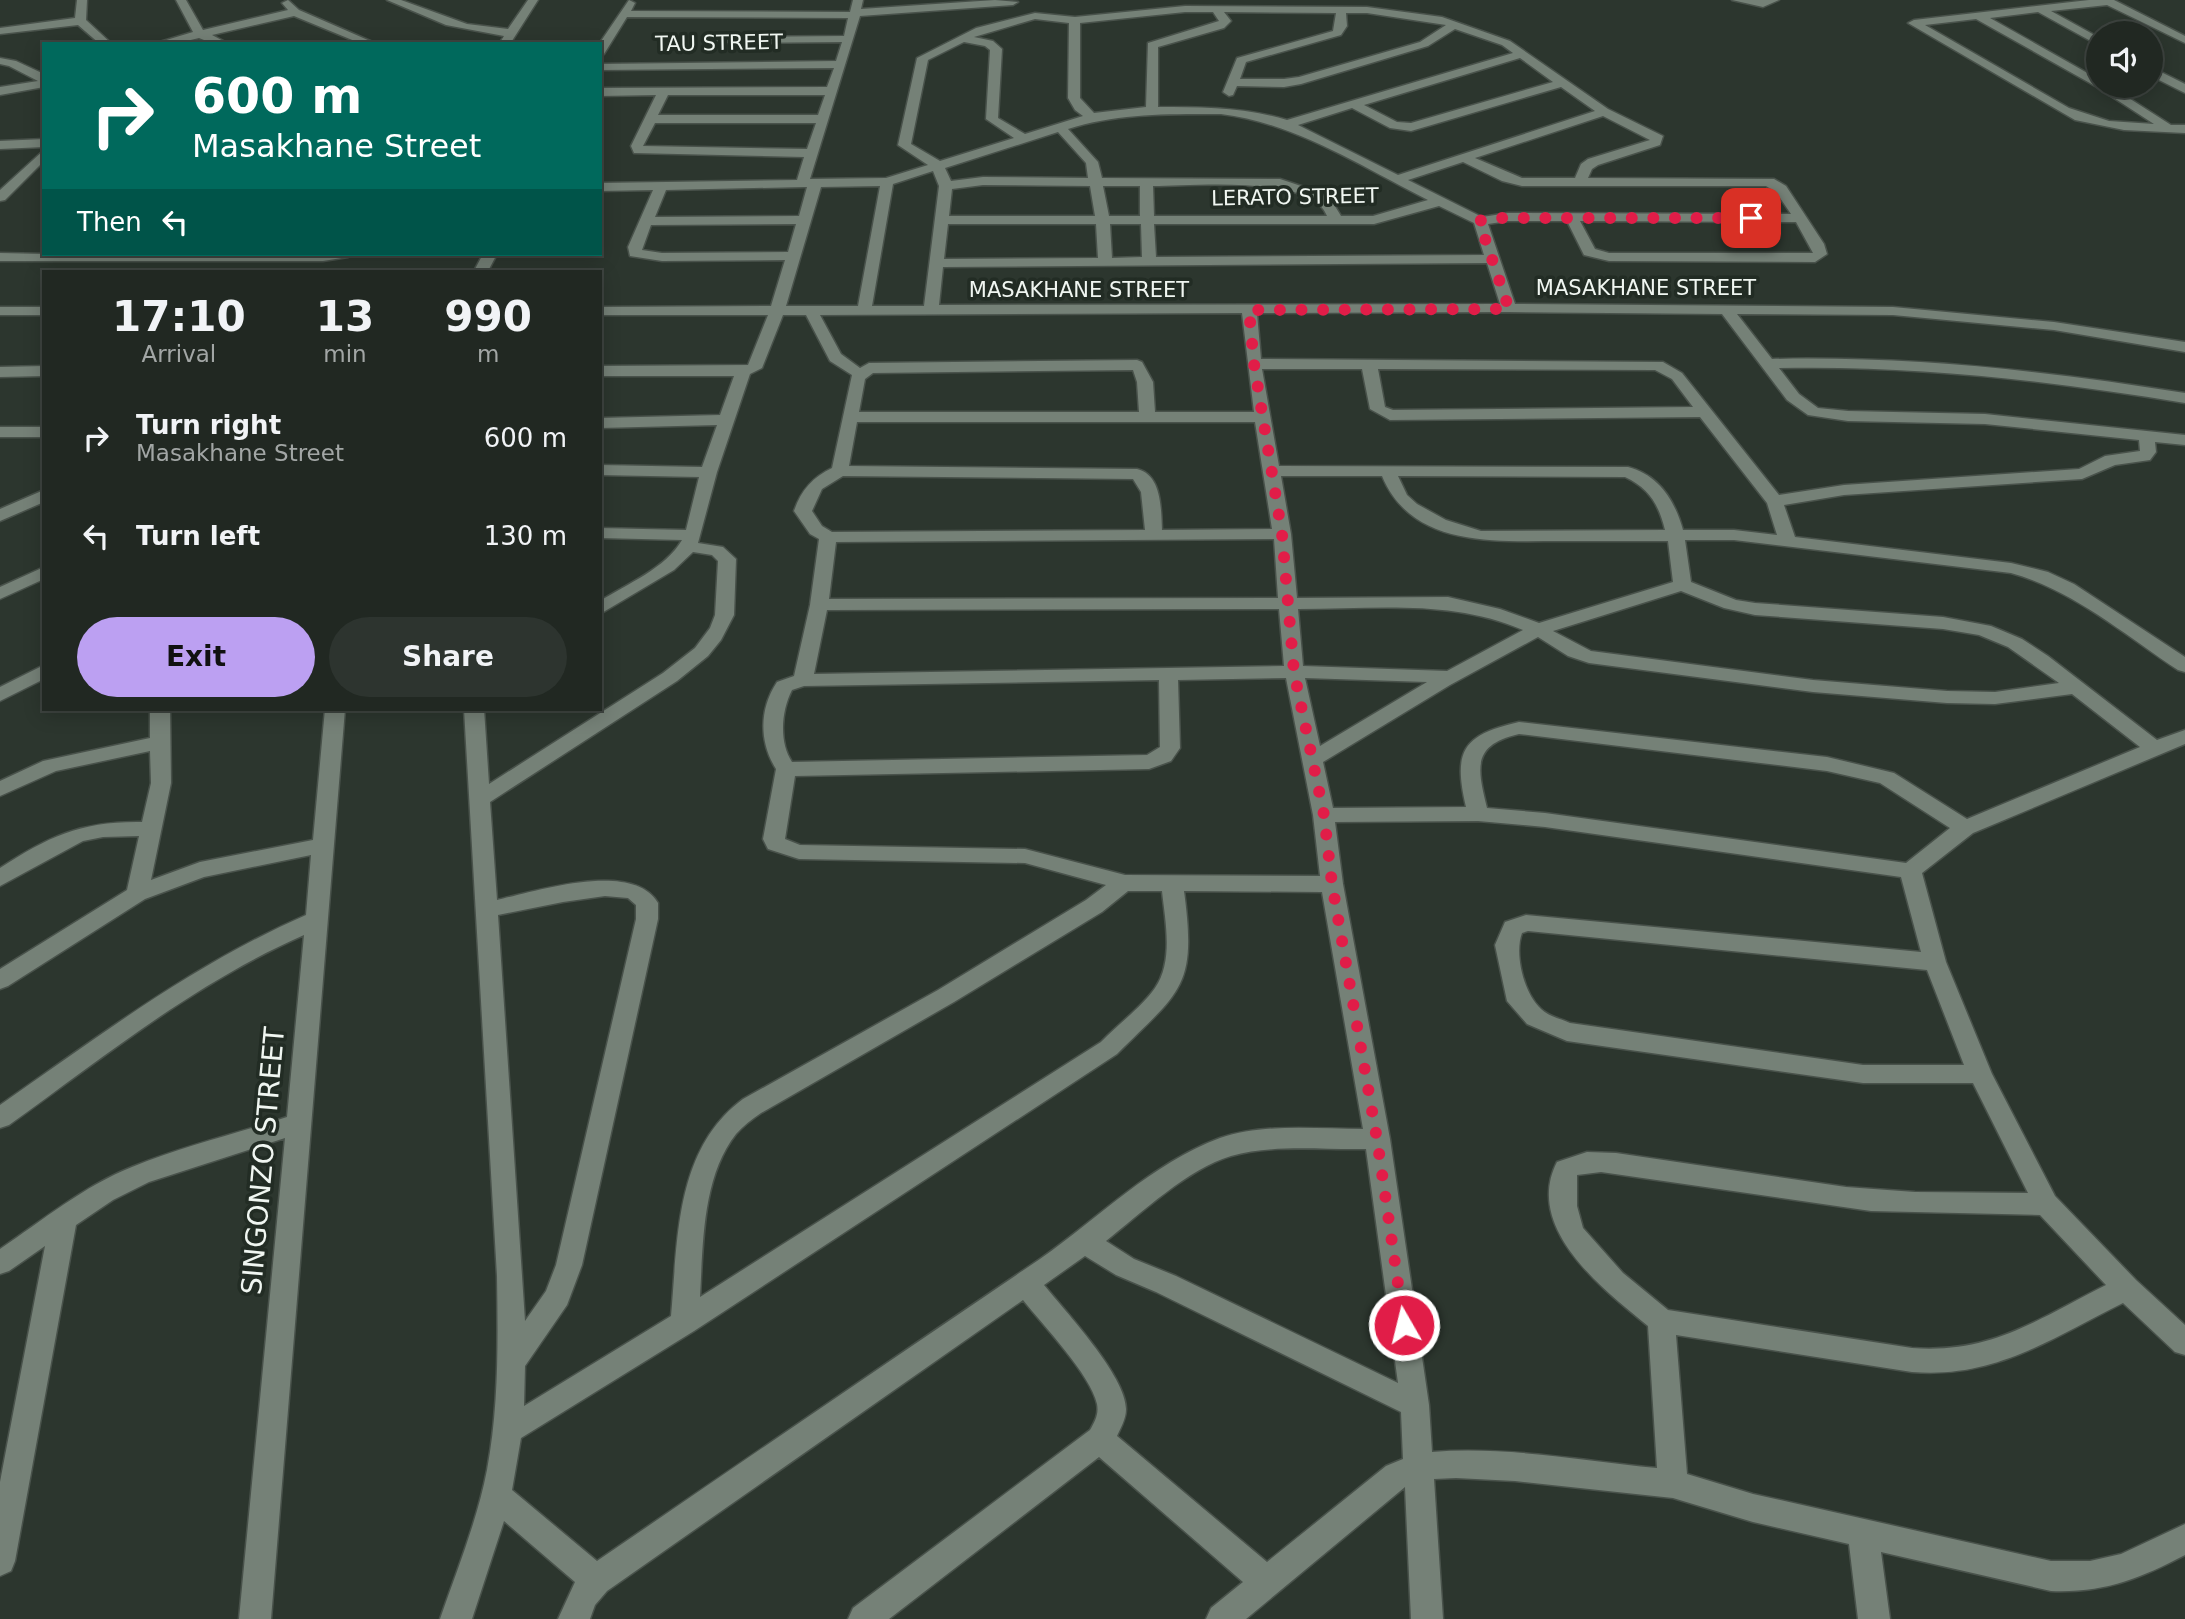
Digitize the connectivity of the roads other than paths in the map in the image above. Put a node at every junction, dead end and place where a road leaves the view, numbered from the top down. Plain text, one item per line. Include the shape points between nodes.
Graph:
1 (82, 0) edge
2 (181, 0) edge
3 (285, 0) edge
4 (392, 0) edge
5 (533, 0) edge
6 (631, 0) edge
7 (704, 0) edge
8 (1737, 0) edge
9 (1774, 0) edge
10 (2107, 1) edge
11 (1013, 2) dead end
12 (1341, 8) junction
13 (856, 9) edge
14 (1216, 9) junction
15 (2040, 9) junction
16 (295, 12) junction
17 (624, 14) junction
18 (1975, 14) junction
19 (696, 15) junction
20 (732, 15) junction
21 (1075, 20) junction
22 (80, 21) junction
23 (2147, 21) edge
24 (1455, 24) junction
25 (2185, 27) edge
26 (2163, 29) joint
27 (0, 32) edge
28 (512, 33) junction
29 (200, 34) junction
30 (2086, 35) edge
31 (849, 39) junction
32 (966, 39) junction
33 (2185, 40) edge
34 (105, 42) edge
35 (166, 42) edge
36 (219, 42) edge
37 (367, 42) edge
38 (506, 42) edge
39 (602, 49) edge
40 (716, 53) junction
41 (1523, 54) junction
42 (0, 61) edge
43 (838, 64) junction
44 (602, 67) edge
45 (38, 72) edge
46 (2086, 77) edge
47 (2163, 77) edge
48 (42, 81) edge
49 (1234, 82) junction
50 (1562, 83) junction
51 (2185, 89) edge
52 (0, 91) edge
53 (831, 91) junction
54 (602, 92) edge
55 (664, 92) junction
56 (2123, 98) edge
57 (1351, 103) junction
58 (1152, 110) junction
59 (1221, 110) junction
60 (1604, 112) junction
61 (1092, 117) junction
62 (650, 119) junction
63 (822, 119) junction
64 (1287, 124) junction
65 (1060, 127) junction
66 (2167, 128) junction
67 (2185, 129) edge
68 (1023, 138) junction
69 (42, 143) edge
70 (0, 145) edge
71 (812, 152) junction
72 (42, 156) edge
73 (1464, 158) junction
74 (937, 165) junction
75 (1398, 179) junction
76 (887, 182) junction
77 (1097, 182) junction
78 (1580, 182) junction
79 (809, 184) junction
80 (1146, 184) junction
81 (661, 186) junction
82 (946, 186) junction
83 (602, 187) edge
84 (0, 197) edge
85 (1440, 201) junction
86 (1572, 218) junction
87 (1800, 218) junction
88 (1148, 219) junction
89 (646, 220) junction
90 (804, 220) junction
91 (940, 220) junction
92 (1103, 220) junction
93 (1335, 220) junction
94 (1479, 221) junction
95 (77, 256) edge
96 (153, 256) edge
97 (255, 256) edge
98 (330, 256) edge
99 (794, 256) junction
100 (0, 257) edge
101 (1105, 260) junction
102 (1494, 260) junction
103 (1149, 261) junction
104 (936, 263) junction
105 (142, 270) edge
106 (1509, 309) junction
107 (1249, 310) junction
108 (1726, 310) junction
109 (0, 311) edge
110 (42, 311) edge
111 (602, 311) edge
112 (777, 311) junction
113 (811, 311) junction
114 (864, 311) junction
115 (931, 311) junction
116 (2185, 347) edge
117 (1254, 364) junction
118 (1369, 365) junction
119 (1768, 365) junction
120 (42, 371) edge
121 (602, 371) edge
122 (743, 371) junction
123 (0, 372) edge
124 (861, 373) junction
125 (2185, 398) edge
126 (1704, 412) junction
127 (1147, 416) junction
128 (852, 417) junction
129 (1263, 417) junction
130 (726, 421) junction
131 (602, 423) edge
132 (0, 432) edge
133 (42, 432) edge
134 (2147, 438) junction
135 (2185, 440) edge
136 (602, 470) edge
137 (840, 471) junction
138 (1274, 471) junction
139 (709, 472) junction
140 (1388, 472) junction
141 (42, 496) edge
142 (1775, 502) junction
143 (0, 516) edge
144 (602, 533) edge
145 (1154, 534) junction
146 (1282, 534) junction
147 (1677, 535) junction
148 (828, 537) junction
149 (690, 541) junction
150 (1788, 541) junction
151 (42, 573) edge
152 (1682, 585) junction
153 (0, 594) edge
154 (1288, 602) junction
155 (819, 605) junction
156 (602, 608) edge
157 (1537, 630) junction
158 (2185, 666) edge
159 (42, 672) edge
160 (1294, 672) junction
161 (1168, 673) junction
162 (1452, 677) junction
163 (803, 680) junction
164 (2078, 687) junction
165 (0, 695) edge
166 (160, 711) edge
167 (340, 711) edge
168 (474, 711) edge
169 (2185, 736) edge
170 (160, 743) junction
171 (2155, 748) junction
172 (1312, 760) junction
173 (786, 769) junction
174 (0, 789) edge
175 (480, 799) junction
176 (1478, 814) junction
177 (1324, 815) junction
178 (1965, 828) junction
179 (152, 829) junction
180 (321, 846) junction
181 (1910, 871) junction
182 (0, 878) edge
183 (1123, 883) junction
184 (1332, 884) junction
185 (1172, 885) junction
186 (137, 894) junction
187 (487, 910) junction
188 (316, 920) junction
189 (1935, 962) junction
190 (0, 980) edge
191 (1980, 1074) junction
192 (0, 1118) edge
193 (297, 1124) junction
194 (1377, 1139) junction
195 (2046, 1204) junction
196 (64, 1217) junction
197 (1085, 1242) junction
198 (0, 1263) edge
199 (1026, 1283) junction
200 (2126, 1288) junction
201 (1661, 1321) junction
202 (684, 1322) junction
203 (2185, 1343) edge
204 (513, 1360) junction
205 (1415, 1405) junction
206 (506, 1432) junction
207 (1101, 1439) junction
208 (1418, 1467) junction
209 (1673, 1484) junction
210 (496, 1495) junction
211 (1864, 1533) junction
212 (2185, 1539) edge
213 (0, 1561) edge
214 (596, 1580) junction
215 (1266, 1581) junction
216 (255, 1619) edge
217 (456, 1619) edge
218 (574, 1619) edge
219 (864, 1619) edge
220 (1222, 1619) edge
221 (1427, 1619) edge
222 (1874, 1619) edge

1 - 22 street
2 - 29 street
3 - 16 street
4 - 28 street via 455,26
5 - 28 street
6 - 17 street
7 - 19 street
8 - 9 street via 1763,4
10 - 15 street
10 - 23 street
11 - 13 street
12 - 14 street
12 - 24 street
12 - 49 street via 1337,33 1241,60
13 - 20 street
13 - 31 street
14 - 21 street
14 - 58 street via 1225,21 1220,26 1152,45
15 - 18 street
15 - 30 street
16 - 29 street
16 - 37 street
17 - 19 street
17 - 39 street
18 - 46 street
18 - 66 street via 1914,23 2078,117 2105,126
19 - 20 street
20 - 40 street
21 - 32 street via 1043,15 1021,18
21 - 61 street via 1074,98
22 - 27 street
22 - 34 street
24 - 41 street
24 - 49 street via 1424,44 1301,80
25 - 26 street
26 - 33 street
28 - 38 street
29 - 35 street
29 - 36 street
31 - 40 street
31 - 43 street
32 - 68 street via 996,48 992,119
32 - 74 street via 923,58 905,133 908,150
40 - 43 street, TAU STREET
40 - 44 street, TAU STREET
41 - 50 street
41 - 57 street
42 - 45 street
43 - 53 street
47 - 51 street
48 - 52 street
49 - 59 street
50 - 57 street via 1411,127 1394,125
50 - 60 street
53 - 55 street
53 - 63 street
54 - 55 street
55 - 62 street
56 - 66 street
57 - 64 street
58 - 59 street
58 - 61 street
59 - 64 street
60 - 73 street
60 - 78 street via 1655,134 1657,140 1593,162
61 - 65 street
62 - 63 street
62 - 71 street via 638,150
63 - 71 street
64 - 75 street
65 - 68 street
65 - 77 street via 1089,156
66 - 67 street
68 - 74 street
69 - 70 street
71 - 79 street
72 - 84 street
73 - 75 street
73 - 78 street via 1513,181
74 - 76 street
74 - 82 street
75 - 85 street
76 - 79 street
76 - 114 street
77 - 80 street
77 - 82 street via 983,181
77 - 92 street
78 - 87 street via 1766,181 1781,189
79 - 81 street
79 - 90 street
80 - 88 street
80 - 93 street via 1287,184 1320,199 1333,211
81 - 83 street
81 - 89 street
82 - 91 street
85 - 93 street, LERATO STREET via 1385,218
85 - 94 street
86 - 87 street
86 - 87 street via 1589,252 1609,257 1819,256 1817,244
86 - 94 street
88 - 92 street, LERATO STREET
88 - 93 street, LERATO STREET
88 - 103 street
89 - 90 street
89 - 99 street via 635,247 635,253 641,255
90 - 99 street
91 - 92 street, LERATO STREET
91 - 104 street
92 - 101 street
94 - 102 street
95 - 100 street
96 - 105 street
97 - 98 street
99 - 112 street
101 - 103 street
101 - 104 street
102 - 103 street
102 - 106 street
104 - 115 street
106 - 107 street, MASAKHANE STREET
106 - 108 street, MASAKHANE STREET
107 - 115 street, MASAKHANE STREET
107 - 117 street
108 - 116 street, MASAKHANE STREET via 1928,313 2054,326
108 - 119 street
109 - 110 street
111 - 112 street, MASAKHANE STREET
112 - 113 street, MASAKHANE STREET
112 - 122 street via 759,361
113 - 114 street, MASAKHANE STREET
113 - 124 street via 833,359
114 - 115 street, MASAKHANE STREET
117 - 118 street
117 - 129 street
118 - 126 street via 1651,363 1677,376
118 - 126 street via 1376,405 1390,415
119 - 125 street via 1924,365 2062,378
119 - 134 street via 1793,397 1814,412 1985,419
120 - 123 street
121 - 122 street
122 - 130 street
124 - 127 street via 885,366 1137,365 1146,384
124 - 128 street
126 - 142 street
127 - 128 street
127 - 129 street
128 - 137 street
129 - 138 street
130 - 131 street
130 - 139 street
132 - 133 street
134 - 135 street
134 - 142 street via 2144,456 2111,460 2082,474 1844,490
136 - 139 street
137 - 145 street via 1137,474 1147,484
137 - 148 street via 819,482 803,511 816,530
138 - 140 street
138 - 146 street
139 - 149 street
140 - 147 street via 1409,506 1470,534
140 - 147 street via 1628,472 1644,478 1661,497
141 - 143 street
142 - 150 street
144 - 149 street
145 - 146 street
145 - 148 street
146 - 154 street
147 - 150 street
147 - 152 street
148 - 155 street
149 - 156 street via 668,566
149 - 175 street via 727,559 725,618 717,637 670,677
150 - 158 street via 1976,563 2042,576 2081,596
151 - 153 street
152 - 157 street
152 - 164 street via 1755,609 1984,630 2015,643
154 - 155 street
154 - 157 street via 1448,603 1484,610
154 - 160 street
155 - 163 street
157 - 162 street
157 - 164 street via 1589,657 1813,687 1995,698
159 - 165 street
160 - 161 street
160 - 162 street
160 - 172 street
161 - 163 street
161 - 173 street via 1170,748 1149,762
162 - 172 street
163 - 173 street via 784,686 775,709 775,752
164 - 171 street
166 - 170 street
167 - 180 street, SINGONZO STREET
168 - 175 street
169 - 171 street
170 - 174 street via 50,766
170 - 179 street via 161,783
171 - 178 street
172 - 177 street
173 - 183 street via 774,839 788,850 1025,856
175 - 187 street
176 - 177 street
176 - 178 street via 1468,763 1471,754 1489,738 1519,728 1814,763 1876,775 1900,785
176 - 181 street
177 - 184 street
178 - 181 street
179 - 182 street via 86,832
179 - 186 street
180 - 186 street via 200,870
180 - 188 street, SINGONZO STREET
181 - 189 street
183 - 185 street
183 - 202 street via 1094,906 752,1106 728,1125 705,1164 698,1192
184 - 185 street
184 - 194 street
185 - 202 street via 1178,943 1166,990 1109,1048
186 - 190 street
187 - 204 street
187 - 204 street via 620,888 637,892 647,903 569,1265 557,1297
188 - 192 street via 228,961
188 - 193 street, SINGONZO STREET
189 - 191 street
189 - 191 street via 1526,923 1514,928 1506,944 1519,1001 1535,1018 1567,1032 1863,1074
191 - 195 street
193 - 196 street via 141,1174
193 - 216 street, SINGONZO STREET
194 - 197 street via 1267,1140 1228,1146 1164,1180
194 - 205 street
195 - 200 street
195 - 201 street via 1871,1200 1575,1162 1566,1169 1563,1182 1571,1233 1613,1281
196 - 198 street
196 - 213 street
197 - 199 street
197 - 205 street via 1125,1267
199 - 207 street via 1087,1361 1111,1402
199 - 214 street
200 - 201 street via 2010,1345 1953,1362 1912,1360
200 - 203 street
201 - 209 street
202 - 206 street
204 - 206 street
205 - 208 street
206 - 210 street
207 - 215 street
207 - 219 street
208 - 209 street via 1515,1467
208 - 215 street via 1396,1476
208 - 221 street
209 - 211 street
210 - 214 street
210 - 217 street
211 - 212 street via 2051,1576 2086,1578 2113,1574
211 - 222 street
214 - 218 street
215 - 220 street

